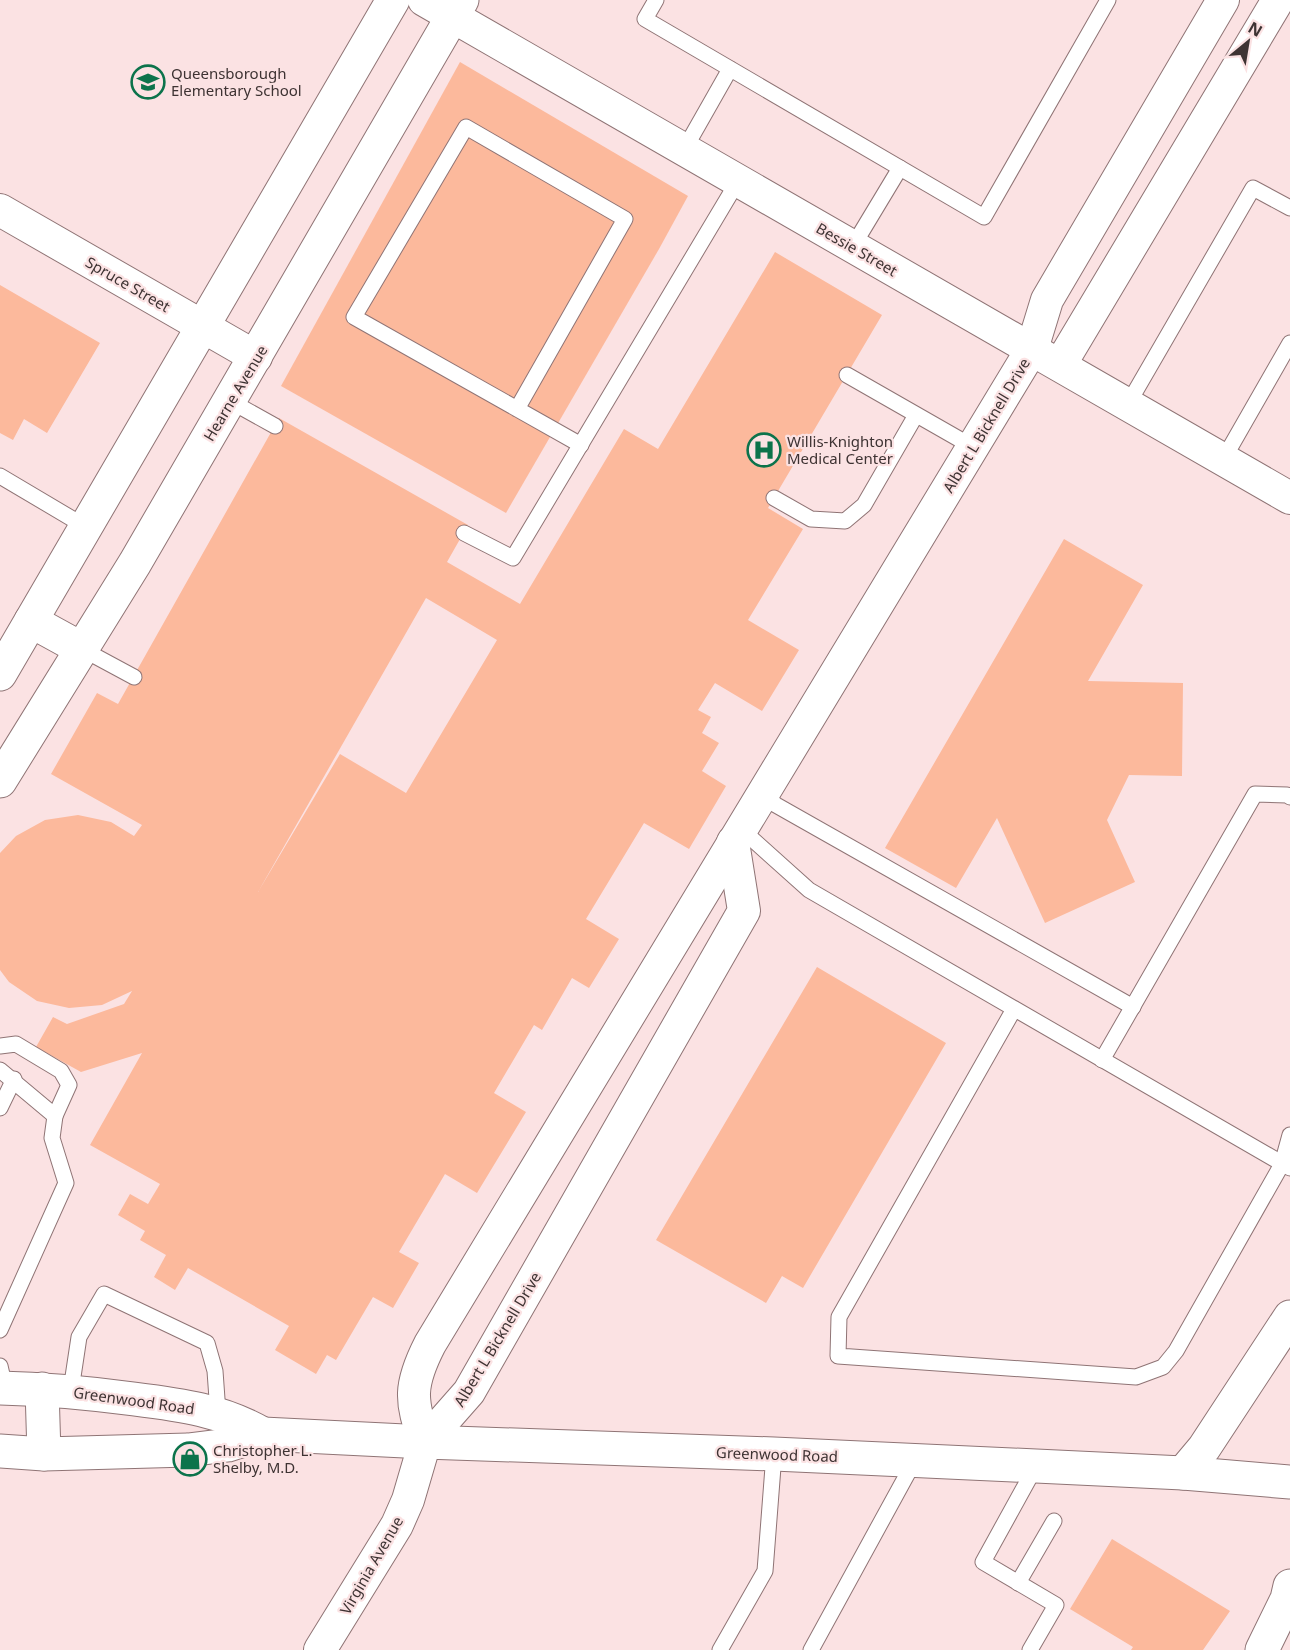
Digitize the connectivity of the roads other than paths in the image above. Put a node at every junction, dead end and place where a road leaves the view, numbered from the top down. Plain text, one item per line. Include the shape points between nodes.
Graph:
1 (393, 0) edge
2 (424, 0) edge
3 (656, 0) edge
4 (1108, 0) edge
5 (1224, 0) edge
6 (1278, 0) edge
7 (458, 8) edge
8 (730, 69) junction
9 (684, 150) junction
10 (900, 168) junction
11 (738, 181) junction
12 (1290, 208) edge
13 (0, 210) edge
14 (853, 246) junction
15 (203, 327) junction
16 (1290, 343) edge
17 (1032, 348) junction
18 (256, 357) junction
19 (1060, 365) junction
20 (847, 375) dead end
21 (230, 401) junction
22 (1128, 404) junction
23 (517, 409) junction
24 (916, 415) junction
25 (275, 426) dead end
26 (581, 445) junction
27 (973, 447) junction
28 (1223, 460) junction
29 (2, 481) edge
30 (774, 498) dead end
31 (1290, 498) edge
32 (86, 527) junction
33 (464, 533) dead end
34 (31, 621) junction
35 (82, 649) junction
36 (0, 674) edge
37 (134, 677) dead end
38 (0, 781) edge
39 (762, 794) junction
40 (1290, 797) edge
41 (737, 836) junction
42 (1132, 1007) junction
43 (1014, 1009) junction
44 (0, 1046) edge
45 (1102, 1060) junction
46 (0, 1070) edge
47 (14, 1079) junction
48 (0, 1108) edge
49 (55, 1116) junction
50 (1290, 1136) edge
51 (1286, 1166) edge
52 (1290, 1317) edge
53 (0, 1330) edge
54 (2, 1381) edge
55 (56, 1390) junction
56 (218, 1413) junction
57 (263, 1434) junction
58 (425, 1442) junction
59 (0, 1451) edge
60 (44, 1454) junction
61 (774, 1454) junction
62 (915, 1460) junction
63 (1036, 1466) junction
64 (1183, 1473) junction
65 (1290, 1482) edge
66 (1054, 1521) dead end
67 (1018, 1582) junction
68 (1290, 1586) edge
69 (321, 1650) edge
70 (720, 1650) edge
71 (811, 1650) edge
72 (1030, 1650) edge
73 (1262, 1650) edge

1 - 15 main road
2 - 7 street, Bessie Street
3 - 8 lane via 645,19
4 - 10 lane via 984,217
5 - 17 street, Albert L Bicknell Drive via 1047,300
6 - 19 street
7 - 9 street, Bessie Street
7 - 18 main road, Hearne Avenue
8 - 9 lane
8 - 10 lane
9 - 11 street, Bessie Street
10 - 14 lane
11 - 14 street, Bessie Street
11 - 26 lane
12 - 22 lane via 1253,188
13 - 15 street, Spruce Street
14 - 17 street, Bessie Street
15 - 18 street, Spruce Street
15 - 32 main road
16 - 28 lane
17 - 19 street, Bessie Street
17 - 27 street, Albert L Bicknell Drive
18 - 21 main road, Hearne Avenue
19 - 22 street, Bessie Street
20 - 24 lane
21 - 25 lane
21 - 35 main road, Hearne Avenue
22 - 28 street, Bessie Street
23 - 23 lane via 625,219 466,127 354,317
23 - 26 lane
24 - 27 lane
24 - 30 lane via 864,505 845,521 812,519
26 - 33 lane via 513,558
27 - 39 street, Albert L Bicknell Drive
28 - 31 street, Bessie Street
29 - 32 lane
32 - 34 main road
34 - 35 main road
34 - 36 main road
35 - 37 lane
35 - 38 main road, Hearne Avenue
39 - 41 street, Albert L Bicknell Drive
39 - 42 lane
40 - 42 lane via 1255,794
41 - 43 lane via 809,890
41 - 58 street, Albert L Bicknell Drive via 744,911 469,1392
41 - 58 street, Albert L Bicknell Drive via 421,1362 414,1385 414,1412
42 - 45 lane
43 - 45 lane
43 - 51 lane via 839,1317 838,1356 1136,1377 1163,1367
44 - 49 lane via 16,1044 61,1071 69,1085
45 - 51 lane
46 - 47 lane
47 - 48 lane
47 - 49 lane
49 - 53 lane via 52,1138 66,1183
50 - 51 lane
52 - 64 main road via 1204,1448
54 - 55 main road, Greenwood Road
55 - 56 main road, Greenwood Road
55 - 56 lane via 78,1337 104,1294 207,1343 215,1371
55 - 60 main road
56 - 57 main road, Greenwood Road
57 - 58 main road, Greenwood Road
57 - 60 main road, Greenwood Road via 228,1445 188,1450
58 - 61 main road, Greenwood Road
58 - 69 street, Virginia Avenue via 397,1525
59 - 60 main road, Greenwood Road
61 - 62 main road, Greenwood Road
61 - 70 lane via 765,1571
62 - 63 main road, Greenwood Road
62 - 71 lane
63 - 64 main road, Greenwood Road
63 - 67 lane via 983,1563
64 - 65 main road, Greenwood Road
66 - 67 lane
67 - 72 lane via 1056,1605
68 - 73 main road

